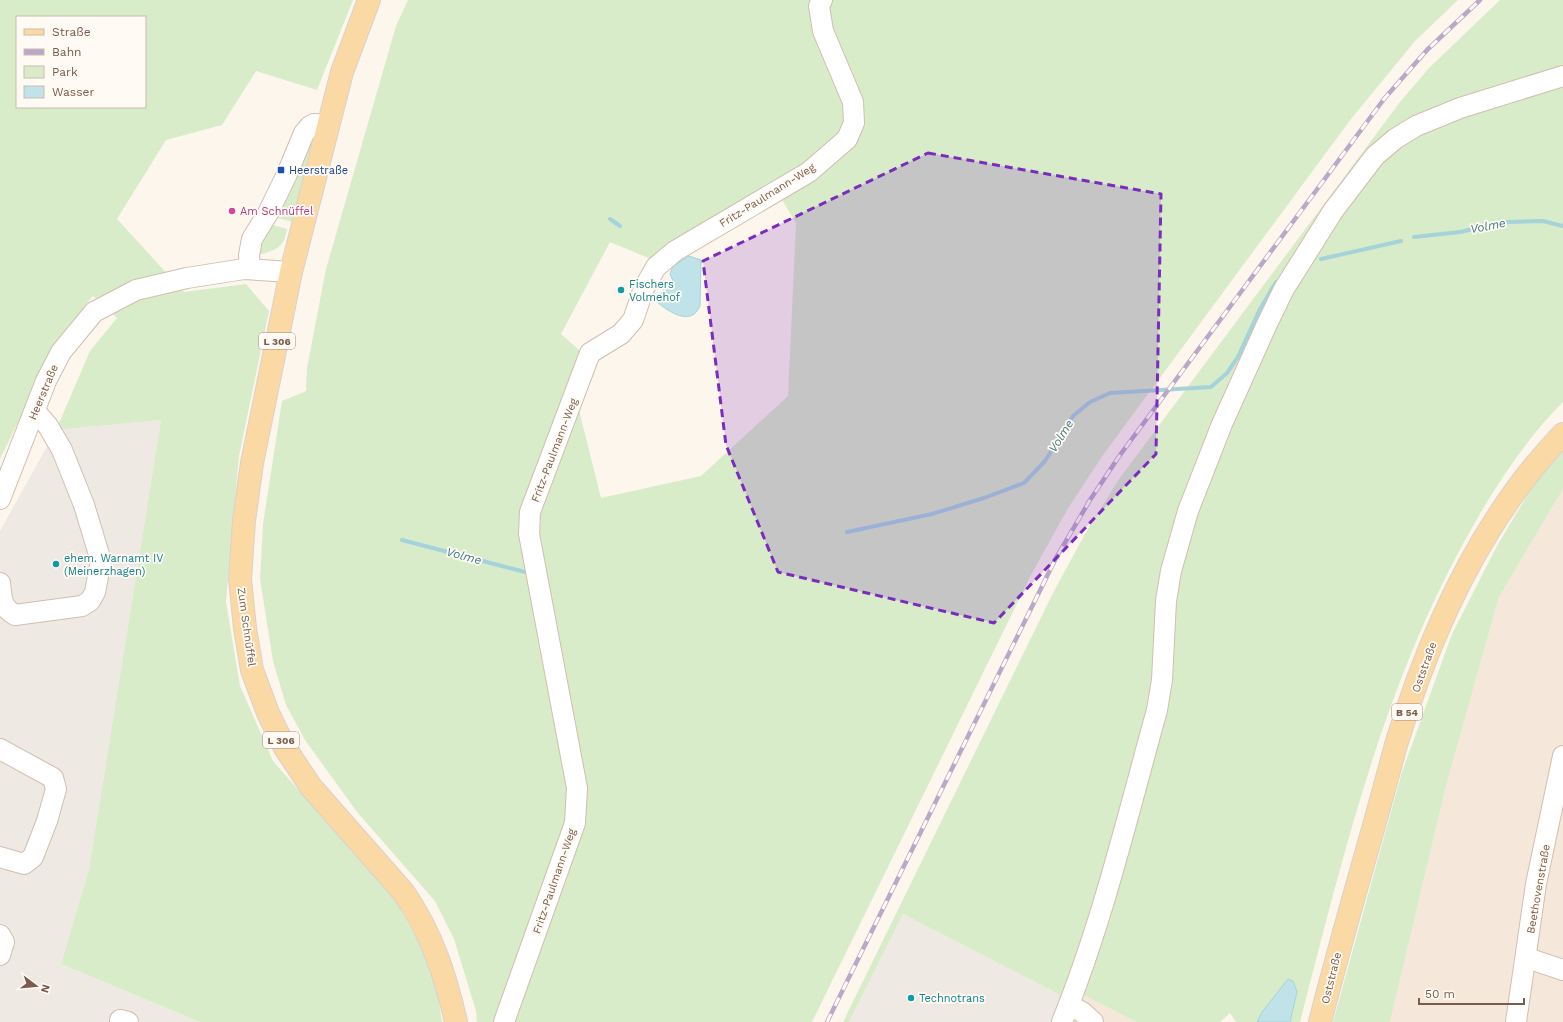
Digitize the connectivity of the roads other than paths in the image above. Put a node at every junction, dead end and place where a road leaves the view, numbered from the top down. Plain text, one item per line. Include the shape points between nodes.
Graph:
1 (369, 0) edge
2 (822, 0) edge
3 (1563, 76) edge
4 (328, 124) junction
5 (250, 269) junction
6 (291, 272) junction
7 (35, 411) junction
8 (1563, 434) edge
9 (0, 499) edge
10 (0, 583) edge
11 (0, 749) edge
12 (1563, 756) edge
13 (1558, 804) edge
14 (0, 857) edge
15 (0, 935) edge
16 (0, 955) edge
17 (1527, 958) junction
18 (1563, 970) edge
19 (1069, 1005) edge
20 (456, 1022) edge
21 (504, 1022) edge
22 (1093, 1022) edge
23 (1320, 1022) edge
24 (1516, 1022) edge

1 - 4 main road, L 306 via 342,72
2 - 21 street, Fritz-Paulmann-Weg via 819,6 823,31 853,102 854,123 846,139 809,172 675,251 656,267 644,288 633,320 621,334 590,353 530,512 529,534 577,788 575,823
3 - 19 street via 1460,108 1416,126 1394,139 1365,167 1333,211 1284,289 1222,424 1178,541 1166,601 1162,680 1157,710 1096,928
4 - 5 street via 314,124 304,133 268,213 252,239
4 - 6 main road, L 306
5 - 6 street, Heerstraße
5 - 7 street, Heerstraße via 187,278 136,290 94,312 61,352 46,381
6 - 20 main road, Zum Schnüffel / L 306 via 262,410 244,521 240,579 252,670 268,713 285,748 311,787 404,893 416,911 440,961
7 - 9 street, Heerstraße
7 - 10 street via 48,426 62,450 84,505 101,561 95,592 90,601 82,606 15,615 6,610
8 - 23 main road, Oststraße / B 54 via 1516,492 1483,541 1456,589 1430,649 1397,743 1342,934
11 - 14 street via 52,778 56,789 33,857 24,864
12 - 13 street, Beethovenstraße
13 - 17 street, Beethovenstraße via 1536,884
15 - 16 street via 4,942
17 - 18 street
17 - 24 street, Beethovenstraße
19 - 22 street

